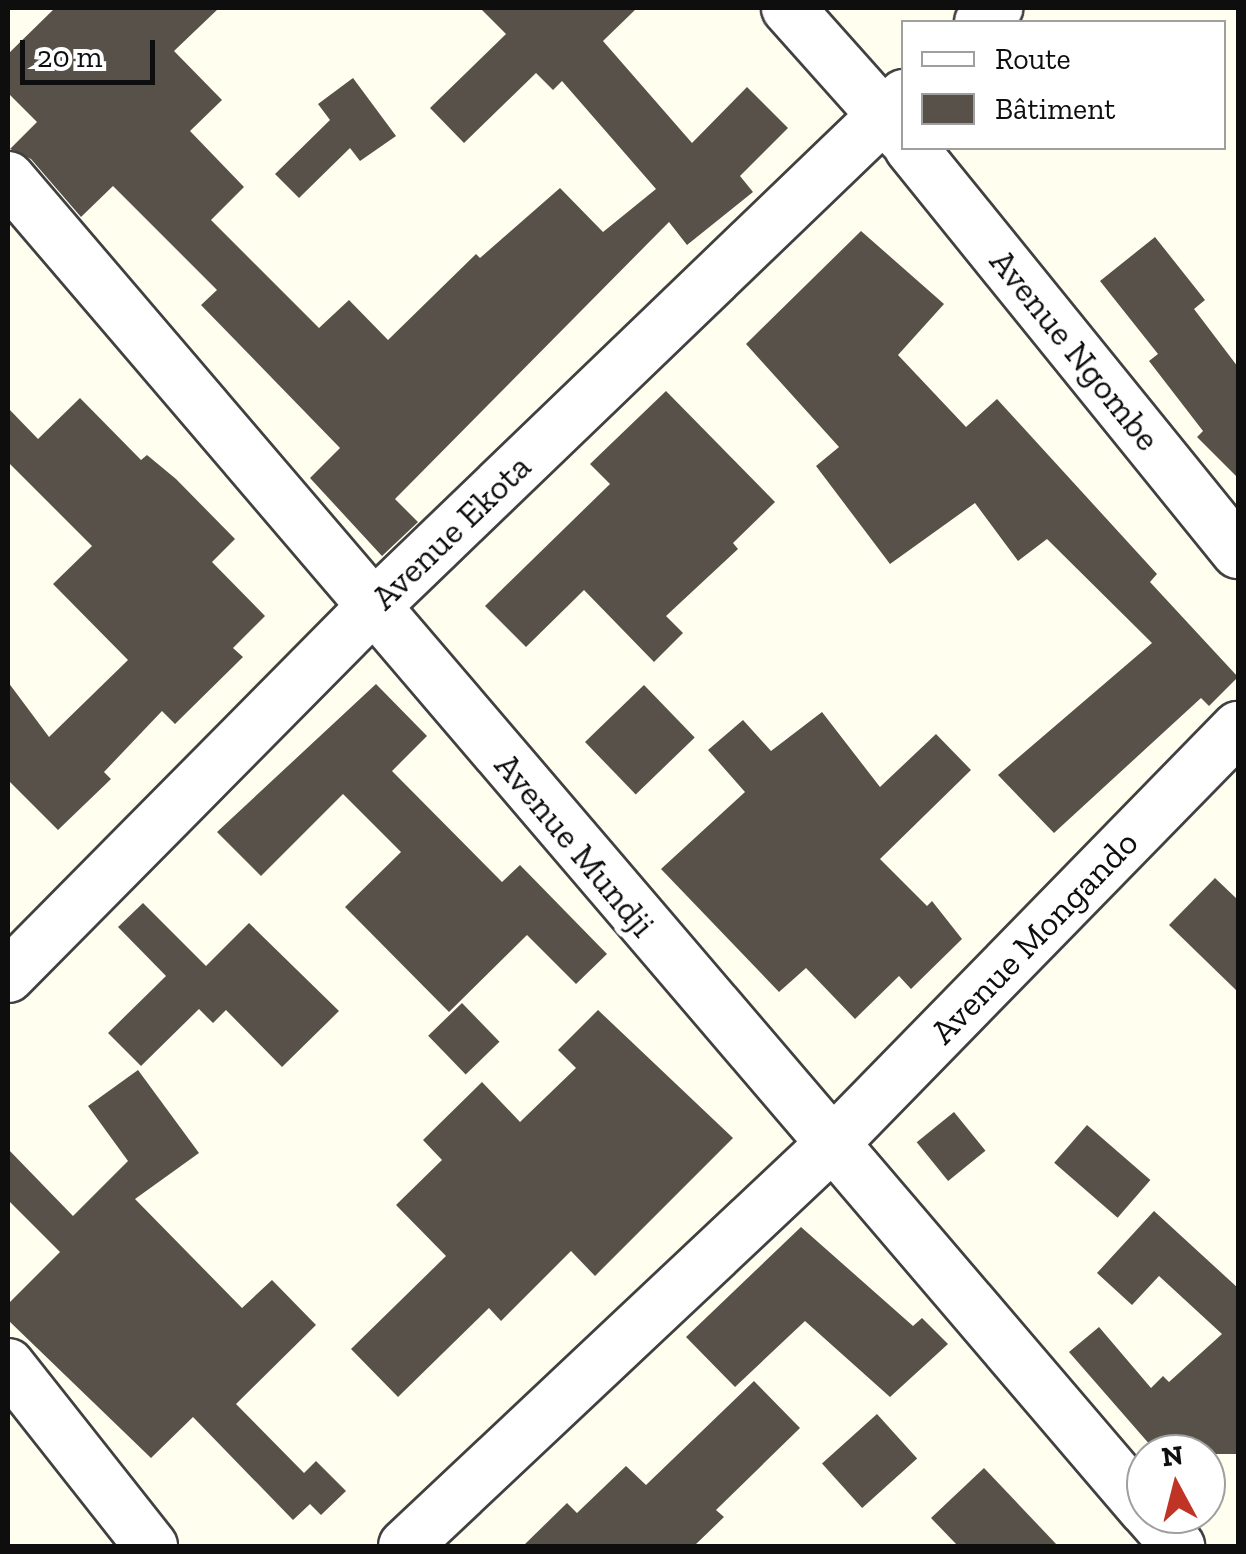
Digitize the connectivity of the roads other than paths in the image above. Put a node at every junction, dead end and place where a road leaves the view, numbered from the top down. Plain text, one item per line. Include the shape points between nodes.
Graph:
1 (788, 8) edge
2 (901, 124) edge
3 (921, 150) edge
4 (8, 178) edge
5 (1238, 552) edge
6 (374, 606) junction
7 (1238, 728) edge
8 (8, 976) edge
9 (829, 1146) junction
10 (8, 1364) edge
11 (1126, 1487) edge
12 (151, 1546) edge
13 (405, 1546) edge

1 - 2 street, Avenue Ngombe
2 - 6 street, Avenue Ekota
3 - 5 street, Avenue Ngombe
4 - 6 street, Avenue Mundji
6 - 8 street, Avenue Ekota
6 - 9 street, Avenue Mundji
7 - 9 street, Avenue Mongando
9 - 11 street, Avenue Mundji
9 - 13 street, Avenue Mongando
10 - 12 street

